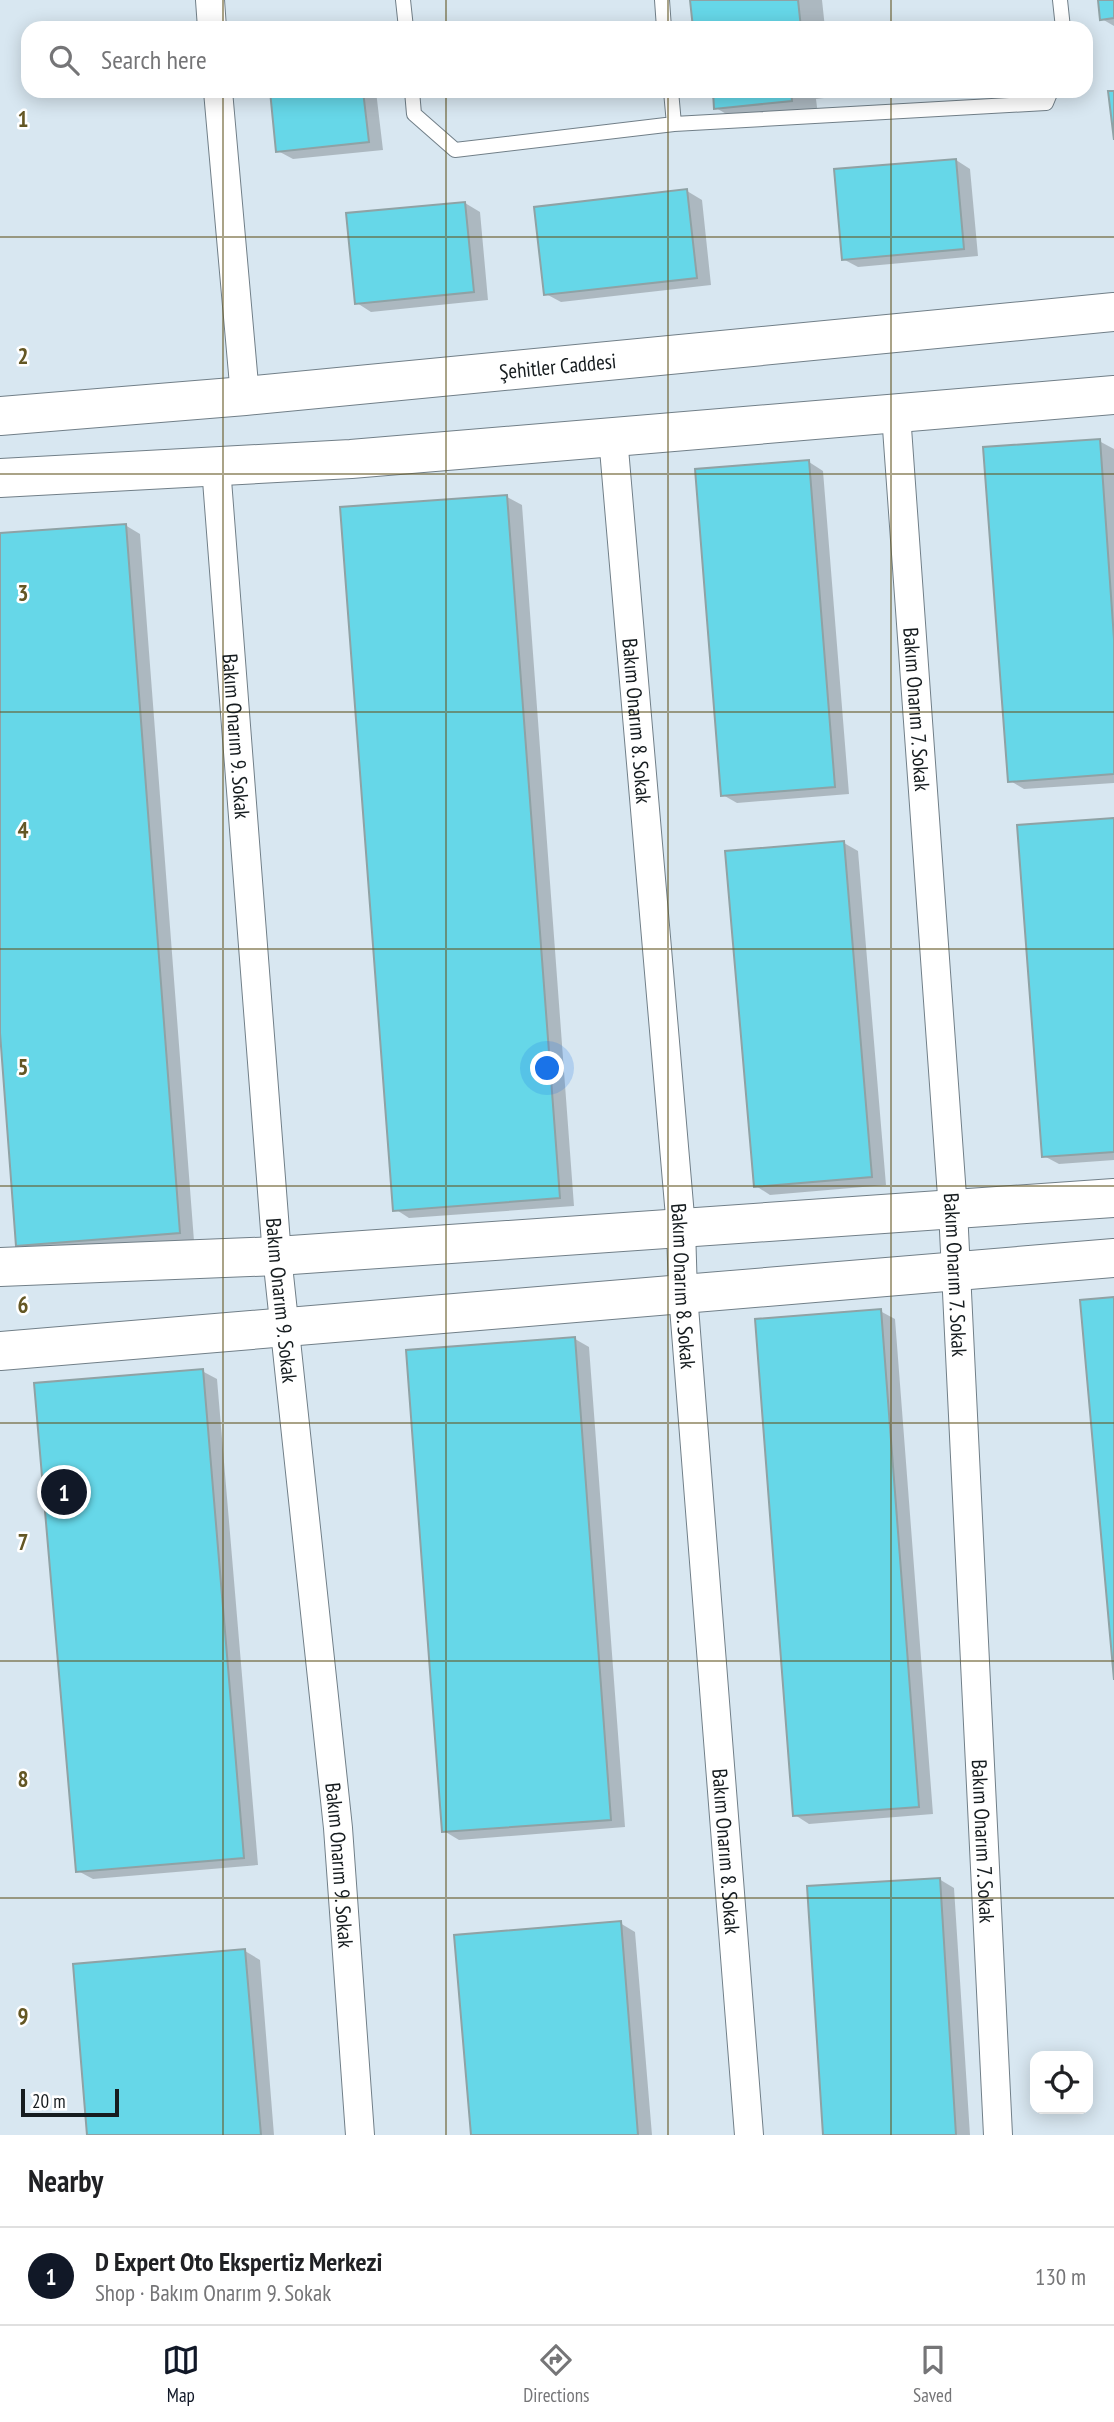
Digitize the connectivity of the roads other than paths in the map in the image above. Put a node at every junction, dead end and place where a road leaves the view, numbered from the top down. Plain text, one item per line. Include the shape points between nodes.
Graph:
1 (210, 0) edge
2 (403, 0) edge
3 (662, 0) edge
4 (1060, 0) edge
5 (212, 21) edge
6 (405, 21) edge
7 (664, 21) edge
8 (1062, 21) edge
9 (219, 98) edge
10 (413, 98) edge
11 (672, 98) edge
12 (1048, 98) edge
13 (674, 124) junction
14 (1114, 312) edge
15 (245, 396) junction
16 (1114, 396) edge
17 (896, 414) junction
18 (0, 415) edge
19 (613, 437) junction
20 (216, 467) junction
21 (0, 478) edge
22 (1114, 1198) edge
23 (953, 1210) junction
24 (681, 1228) junction
25 (277, 1256) junction
26 (1114, 1258) edge
27 (0, 1267) edge
28 (955, 1271) junction
29 (683, 1294) junction
30 (284, 1327) junction
31 (0, 1351) edge
32 (360, 2135) edge
33 (749, 2135) edge
34 (998, 2135) edge

1 - 5 street
2 - 6 lane
3 - 7 lane
4 - 8 lane
9 - 15 street
10 - 13 lane via 414,114 455,150
11 - 13 lane
12 - 13 lane via 1046,103
14 - 15 street, Şehitler Caddesi
15 - 18 street, Şehitler Caddesi
16 - 17 street
17 - 19 street
17 - 23 street, Bakım Onarım 7. Sokak
19 - 20 street
19 - 24 street, Bakım Onarım 8. Sokak
20 - 21 street
20 - 25 street, Bakım Onarım 9. Sokak
22 - 23 street
23 - 24 street
23 - 28 street, Bakım Onarım 7. Sokak
24 - 25 street
24 - 29 street, Bakım Onarım 8. Sokak
25 - 27 street
25 - 30 street, Bakım Onarım 9. Sokak
26 - 28 street
28 - 29 street
28 - 34 street, Bakım Onarım 7. Sokak
29 - 30 street
29 - 33 street, Bakım Onarım 8. Sokak
30 - 31 street
30 - 32 street, Bakım Onarım 9. Sokak via 338,1828

